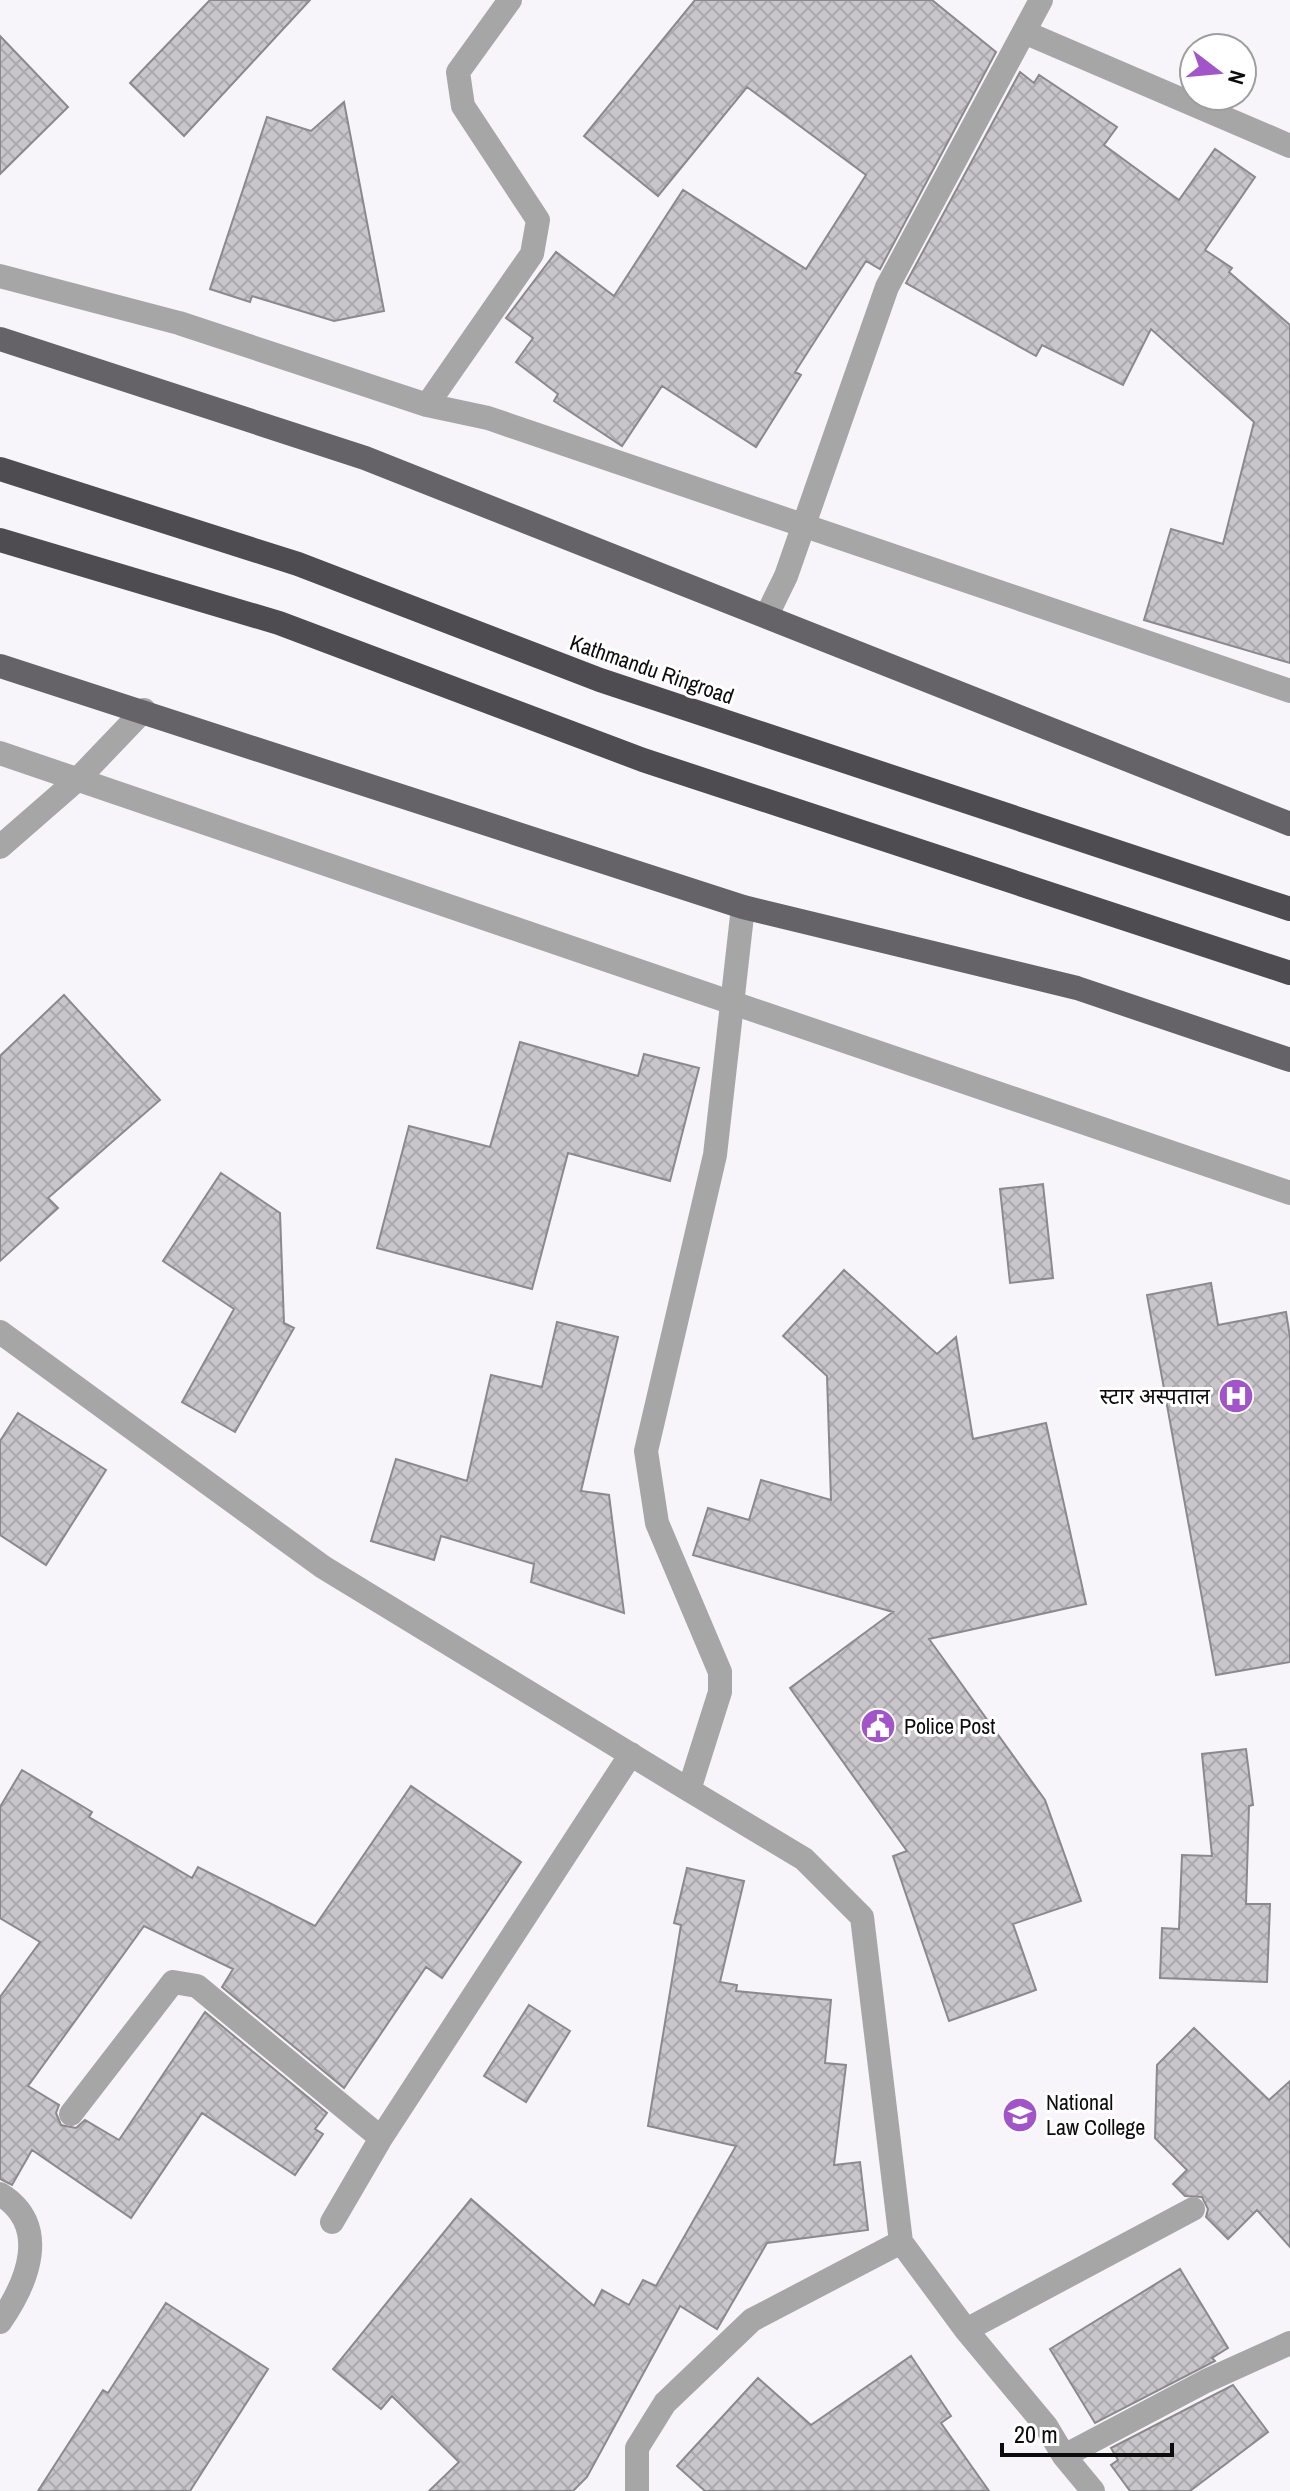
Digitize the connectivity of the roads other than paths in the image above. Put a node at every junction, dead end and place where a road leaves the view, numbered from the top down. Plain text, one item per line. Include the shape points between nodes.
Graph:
1 (510, 0) edge
2 (1041, 0) edge
3 (1024, 32) junction
4 (1290, 146) edge
5 (0, 276) edge
6 (0, 339) edge
7 (427, 405) junction
8 (0, 469) edge
9 (804, 524) junction
10 (0, 540) edge
11 (767, 615) junction
12 (0, 666) edge
13 (1290, 691) edge
14 (144, 710) junction
15 (0, 753) edge
16 (78, 779) junction
17 (1290, 824) edge
18 (0, 847) edge
19 (743, 907) junction
20 (1290, 909) edge
21 (1290, 973) edge
22 (735, 1002) junction
23 (1290, 1060) edge
24 (1290, 1193) edge
25 (0, 1332) edge
26 (631, 1754) junction
27 (689, 1790) junction
28 (71, 2114) dead end
29 (381, 2138) junction
30 (0, 2194) edge
31 (1193, 2209) dead end
32 (332, 2222) dead end
33 (901, 2242) junction
34 (0, 2322) edge
35 (966, 2330) junction
36 (1290, 2343) edge
37 (1064, 2456) junction
38 (637, 2491) edge
39 (1093, 2491) edge

1 - 7 street via 458,72 463,106 538,220 532,254
2 - 3 street
3 - 4 street
3 - 9 street via 887,287
5 - 7 street via 179,323
6 - 11 main road via 365,458
7 - 9 street via 488,418
8 - 20 highway, Kathmandu Ringroad via 298,564 600,680
9 - 11 street
9 - 13 street
10 - 21 highway via 279,623 643,760
11 - 17 main road
12 - 14 main road
14 - 16 street
14 - 19 main road
15 - 16 street
16 - 18 street
16 - 22 street
19 - 22 street
19 - 23 main road via 1077,988
22 - 24 street
22 - 27 street via 715,1155 646,1451 657,1523 720,1672 720,1692
25 - 26 street via 323,1567
26 - 27 street
26 - 29 street
27 - 33 street via 804,1859 862,1917
28 - 29 street via 173,1982 197,1986
29 - 32 street
30 - 34 street via 27,2219 32,2244 15,2301
31 - 35 street
33 - 35 street
33 - 38 street via 752,2320 665,2403 637,2448
35 - 37 street via 1046,2426
36 - 37 street
37 - 39 street

